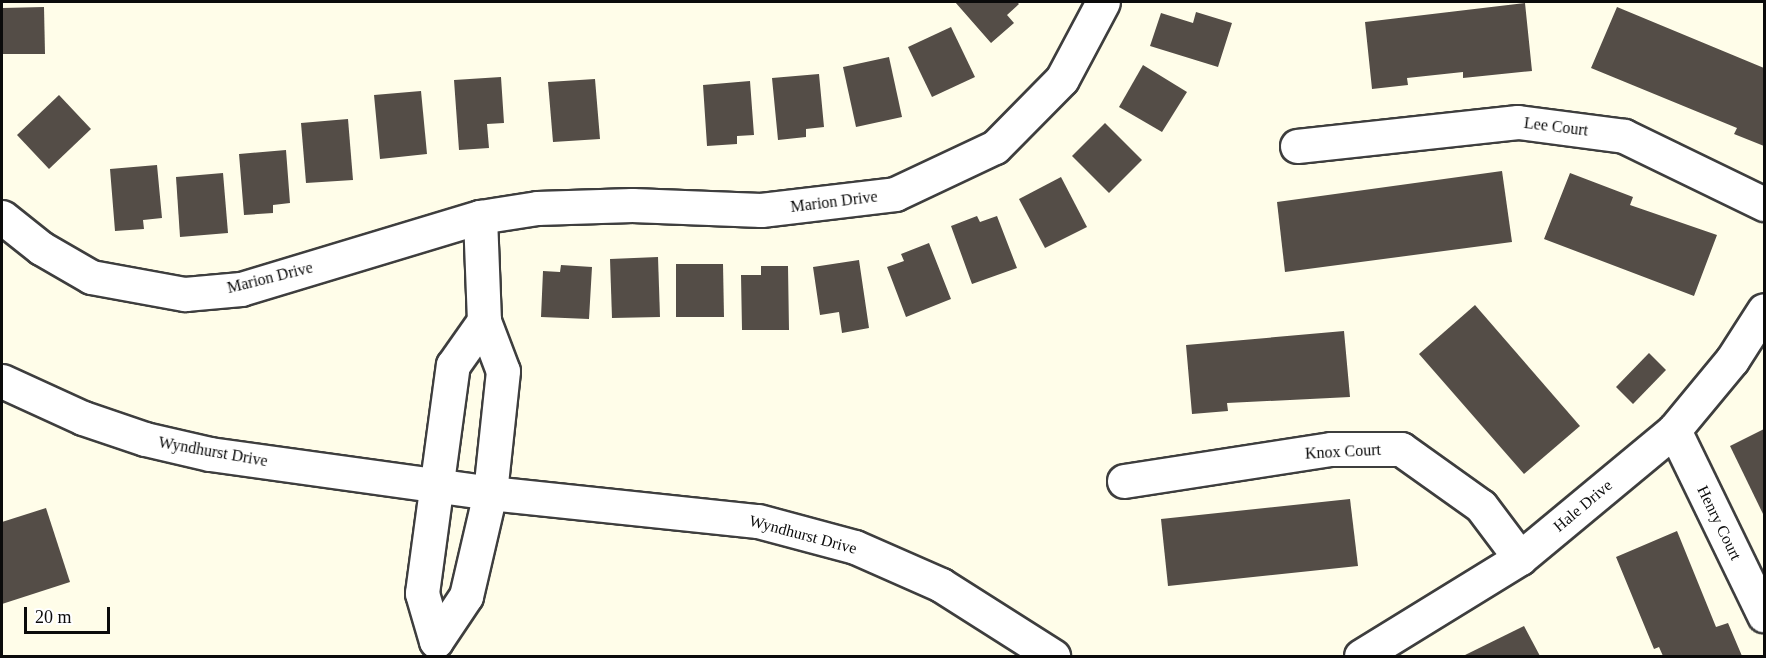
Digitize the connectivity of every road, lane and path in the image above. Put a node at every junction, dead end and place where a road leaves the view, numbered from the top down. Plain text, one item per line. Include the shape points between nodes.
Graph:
1 (1103, 2) edge
2 (1297, 146) dead end
3 (1764, 204) edge
4 (2, 217) edge
5 (480, 217) junction
6 (1764, 310) edge
7 (484, 321) junction
8 (2, 381) edge
9 (1674, 430) junction
10 (1124, 481) dead end
11 (435, 486) junction
12 (490, 494) junction
13 (1521, 558) junction
14 (1764, 615) edge
15 (1404, 644) edge
16 (433, 649) edge
17 (1053, 657) edge
18 (1361, 657) edge

1 - 5 street, Marion Drive via 1062,79 995,147 895,194 761,210 632,205 537,208
2 - 3 street, Lee Court via 1518,122 1624,136
4 - 5 street, Marion Drive via 41,248 91,277 185,294 241,289
5 - 7 street
6 - 9 street, Hale Drive via 1732,360
7 - 11 street via 453,365
7 - 12 street via 503,371
8 - 11 street, Wyndhurst Drive via 83,418 145,439 210,454
9 - 13 street, Hale Drive
9 - 14 street, Henry Court
10 - 13 street, Knox Court via 1331,449 1401,450 1481,506
11 - 12 street, Wyndhurst Drive
11 - 16 street via 422,593
12 - 16 street via 466,596
12 - 17 street, Wyndhurst Drive via 758,521 855,547 941,585
13 - 15 street, Hale Drive
15 - 18 street, Hale Drive

